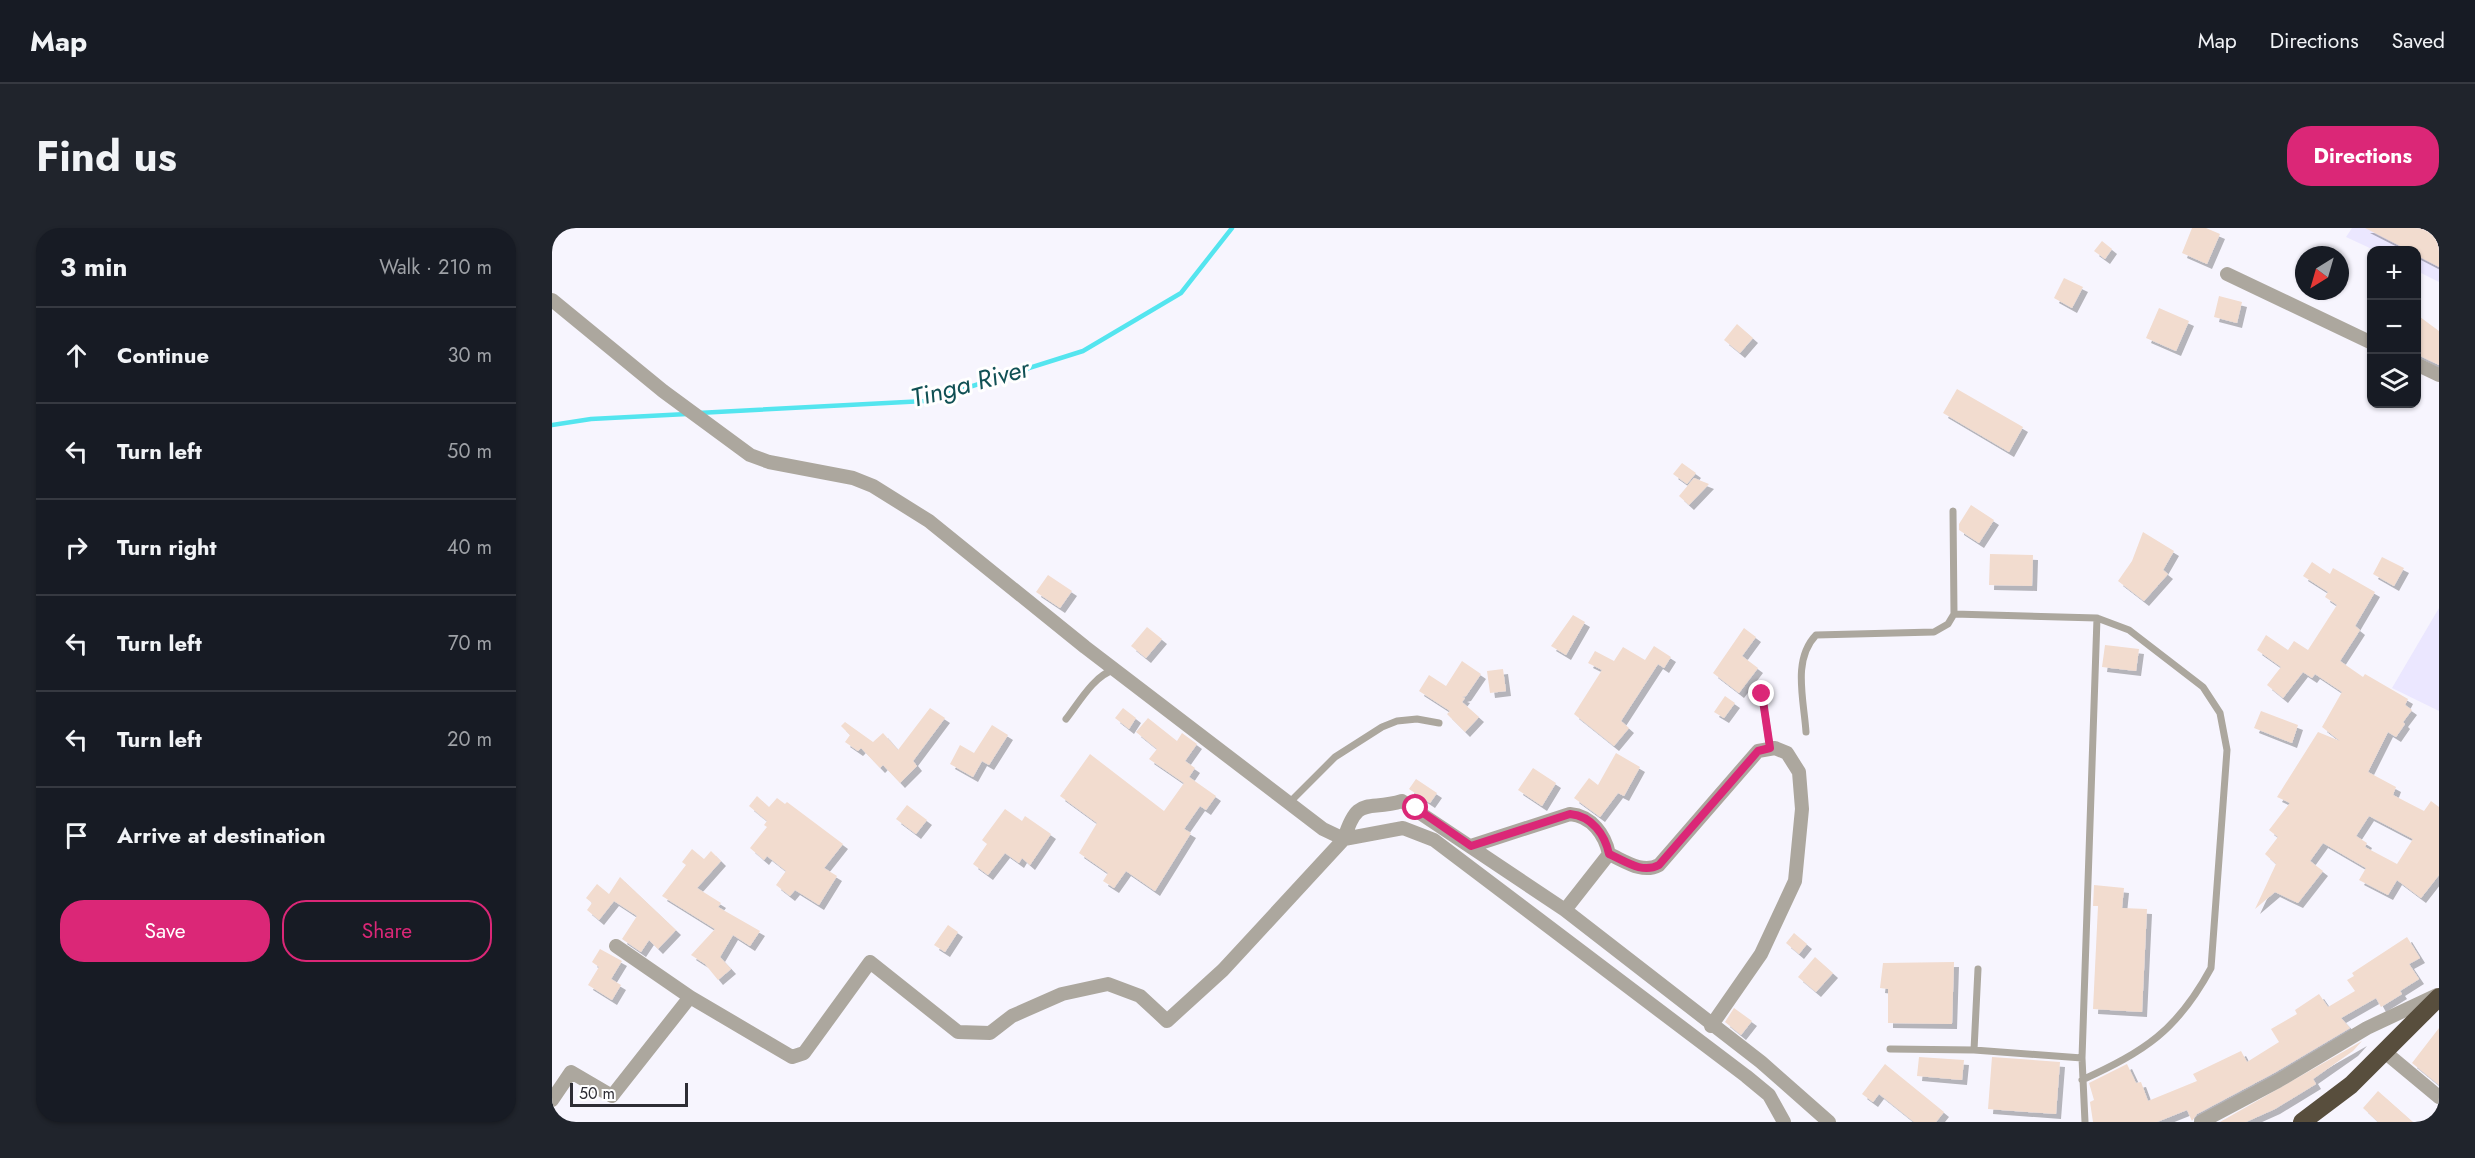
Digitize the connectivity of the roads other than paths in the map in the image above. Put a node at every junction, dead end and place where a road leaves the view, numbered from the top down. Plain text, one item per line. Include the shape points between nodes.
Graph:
1 (2226, 274) dead end
2 (552, 300) edge
3 (2367, 341) edge
4 (2421, 366) edge
5 (2439, 375) edge
6 (1953, 511) dead end
7 (1954, 614) junction
8 (2097, 618) junction
9 (1116, 670) junction
10 (1762, 694) dead end
11 (1066, 719) dead end
12 (1439, 723) dead end
13 (1806, 732) dead end
14 (1770, 748) junction
15 (1290, 802) junction
16 (1344, 839) junction
17 (1471, 846) junction
18 (1609, 854) junction
19 (1565, 910) junction
20 (616, 946) dead end
21 (1978, 969) dead end
22 (2439, 996) edge
23 (690, 997) junction
24 (1711, 1026) junction
25 (1890, 1049) dead end
26 (1974, 1050) junction
27 (2385, 1053) junction
28 (2082, 1058) junction
29 (2082, 1080) junction
30 (2439, 1097) edge
31 (552, 1100) edge
32 (1784, 1122) edge
33 (1829, 1122) edge
34 (2085, 1122) edge
35 (2201, 1122) edge
36 (2302, 1122) edge

1 - 3 street
2 - 9 street via 735,446 769,462 828,471 873,486 928,521
4 - 5 street
6 - 7 lane
7 - 8 lane
7 - 13 lane via 1948,624 1934,632 1816,635 1801,657
8 - 28 lane
8 - 29 lane via 2129,630 2203,687 2220,712 2227,750 2211,968 2198,993 2158,1039 2132,1057
9 - 11 lane via 1095,682
9 - 15 street
10 - 14 lane
12 - 15 lane via 1417,719 1382,727 1335,758
14 - 18 street via 1758,751 1659,865 1651,870 1640,868
14 - 24 street via 1787,753 1799,772 1802,809 1795,881 1761,954
15 - 16 street
16 - 17 street via 1350,821 1366,805 1402,801
16 - 23 street via 1223,970 1167,1021 1140,996 1108,984 1062,994 1012,1016 990,1033 958,1032 870,962 804,1053 792,1058
16 - 32 street via 1403,828 1434,840 1746,1076 1769,1095
17 - 18 street via 1570,814 1580,815 1592,824 1605,838
17 - 19 street
18 - 19 street
19 - 24 street
20 - 23 street
21 - 26 lane
22 - 27 highway
22 - 35 street via 2367,1028
23 - 31 street via 612,1096 571,1072
24 - 33 street via 1761,1062
25 - 26 lane
26 - 28 lane
27 - 30 street
27 - 36 highway
28 - 29 lane
29 - 34 lane

